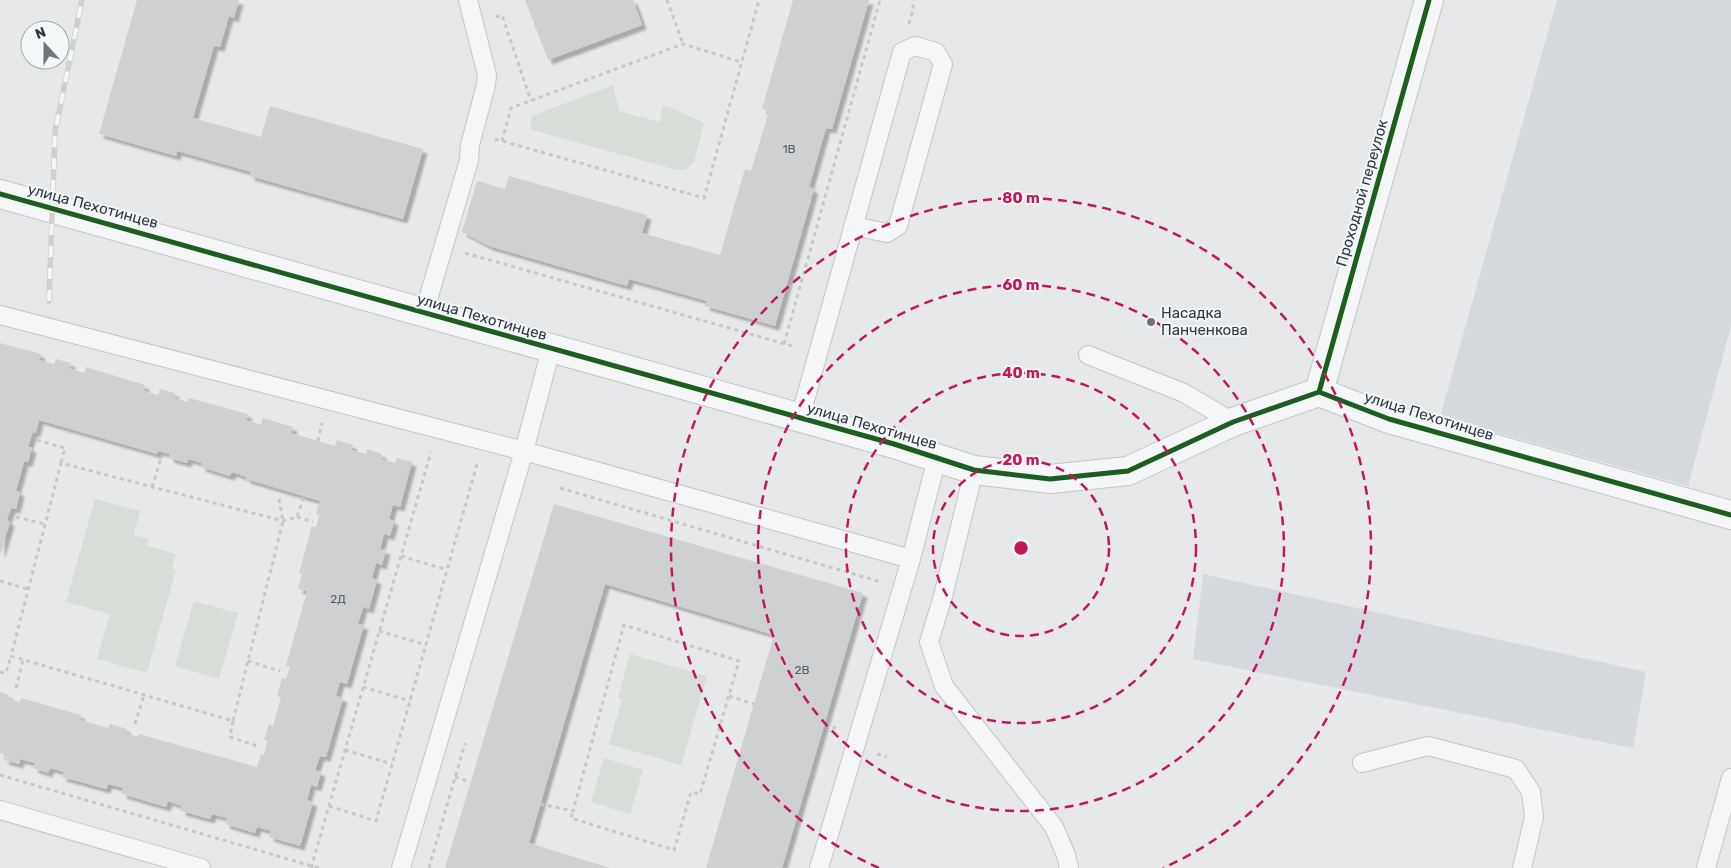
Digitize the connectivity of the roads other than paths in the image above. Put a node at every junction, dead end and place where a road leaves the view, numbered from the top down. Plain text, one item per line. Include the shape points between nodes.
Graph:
1 (468, 0) edge
2 (1429, 0) edge
3 (0, 194) edge
4 (853, 226) junction
5 (424, 313) junction
6 (0, 315) edge
7 (551, 349) junction
8 (1088, 355) dead end
9 (1319, 392) junction
10 (800, 418) junction
11 (1232, 422) junction
12 (524, 452) junction
13 (937, 458) junction
14 (974, 470) junction
15 (1731, 515) edge
16 (911, 559) junction
17 (1362, 763) dead end
18 (1731, 778) edge
19 (0, 810) edge
20 (201, 868) edge
21 (401, 868) edge
22 (819, 868) edge
23 (1069, 868) edge
24 (1522, 868) edge
25 (1706, 868) edge

1 - 5 lane via 486,85 469,160
2 - 9 street, Проходной переулок
3 - 5 street, улица Пехотинцев
4 - 4 lane via 902,52 915,46 936,52 943,64 898,226 888,233
4 - 10 lane
5 - 7 street, улица Пехотинцев
6 - 12 lane
7 - 10 street, улица Пехотинцев
7 - 12 lane
8 - 11 lane via 1184,393
9 - 11 street, улица Пехотинцев
9 - 15 street, улица Пехотинцев via 1389,419
10 - 13 street, улица Пехотинцев
11 - 14 street, улица Пехотинцев via 1128,471 1050,480
12 - 16 lane
12 - 21 lane
13 - 14 street, улица Пехотинцев
13 - 16 lane
14 - 23 lane via 929,642 944,686 1054,827
16 - 22 lane
17 - 24 lane via 1428,746 1516,769 1532,792 1534,817
18 - 25 lane
19 - 20 lane

